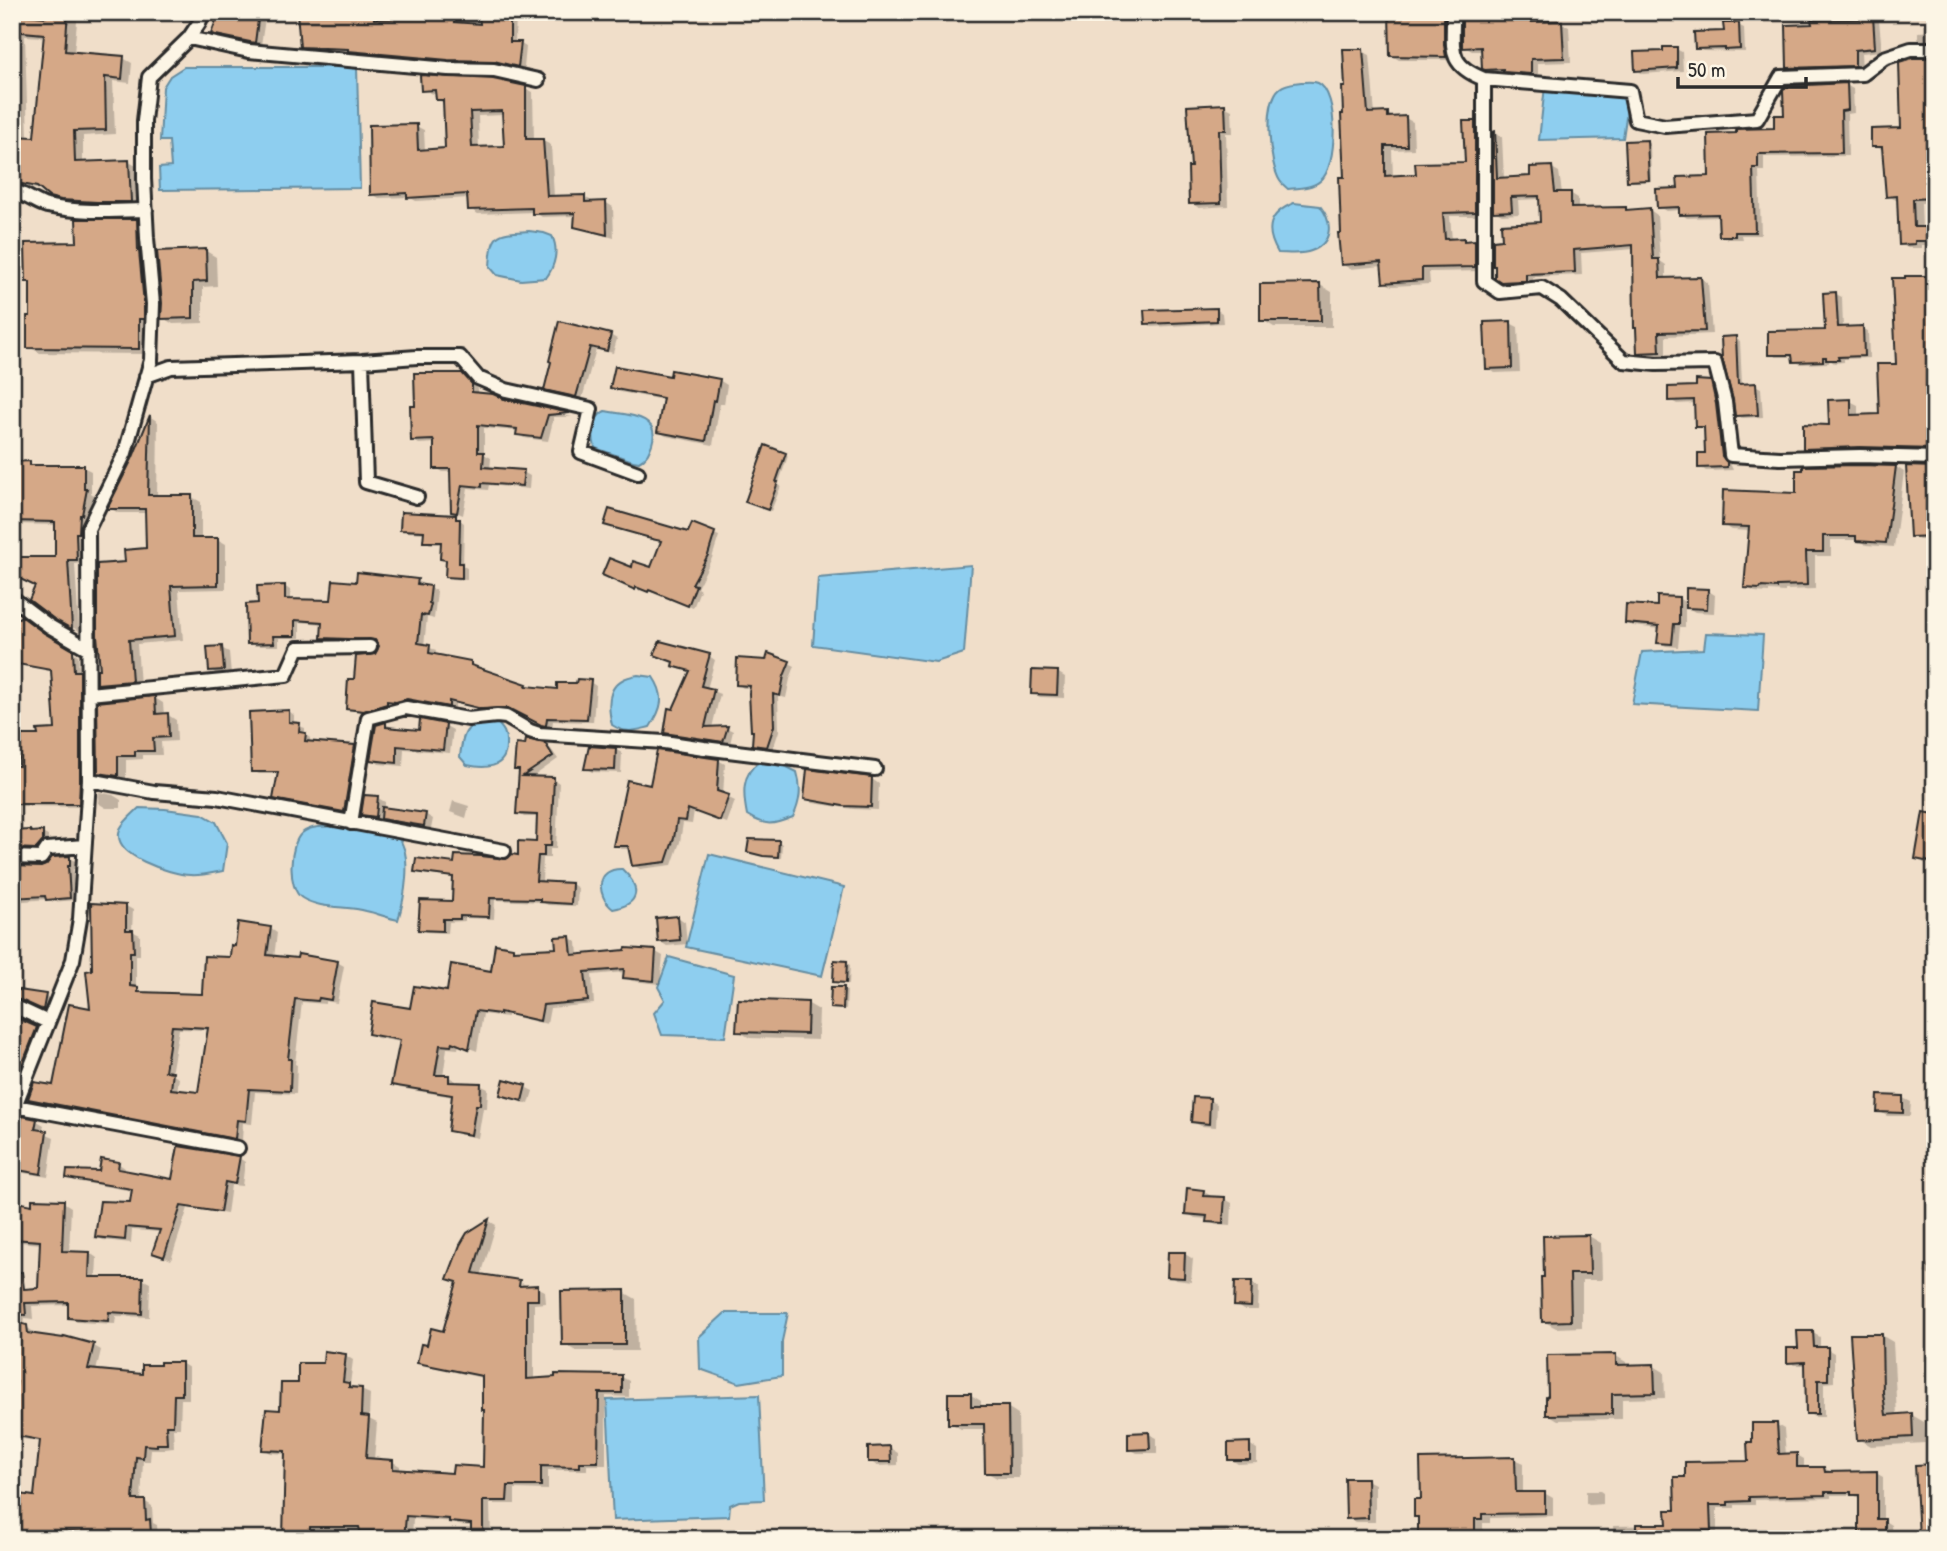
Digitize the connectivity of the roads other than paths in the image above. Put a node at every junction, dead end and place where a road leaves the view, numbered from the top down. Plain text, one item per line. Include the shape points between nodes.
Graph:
1 (203, 12) edge
2 (1453, 12) edge
3 (190, 38) junction
4 (1935, 49) edge
5 (1484, 79) junction
6 (538, 80) dead end
7 (12, 191) edge
8 (146, 209) junction
9 (362, 361) junction
10 (146, 376) junction
11 (1935, 458) edge
12 (638, 473) dead end
13 (417, 497) dead end
14 (12, 598) edge
15 (370, 647) dead end
16 (89, 649) junction
17 (89, 694) junction
18 (875, 769) dead end
19 (89, 780) junction
20 (351, 823) junction
21 (84, 846) junction
22 (504, 851) dead end
23 (12, 857) edge
24 (12, 1007) edge
25 (48, 1022) junction
26 (14, 1112) edge
27 (238, 1148) dead end

1 - 3 street
2 - 5 street via 1454,55 1459,66
3 - 6 street via 249,51 494,70
3 - 8 street via 149,77 144,121
4 - 5 street via 1911,49 1884,58 1863,74 1781,77 1757,119 1665,126 1636,120 1630,91
5 - 11 street via 1484,281 1500,292 1542,288 1561,300 1624,361 1715,363 1731,455
7 - 8 street via 44,205 74,210
8 - 10 street via 153,304
9 - 10 street via 171,367
9 - 12 street via 460,357 478,378 506,390 591,409 581,452
9 - 13 street via 366,482
10 - 16 street via 125,453 88,529
14 - 16 street
15 - 17 street via 298,648 286,675
16 - 17 street
17 - 19 street
18 - 20 street via 664,742 539,734 497,716 468,719 406,708 368,718
19 - 20 street via 218,797
19 - 21 street
20 - 22 street
21 - 23 street via 47,849 41,858
21 - 25 street via 73,960
24 - 25 street
25 - 26 street
26 - 27 street

